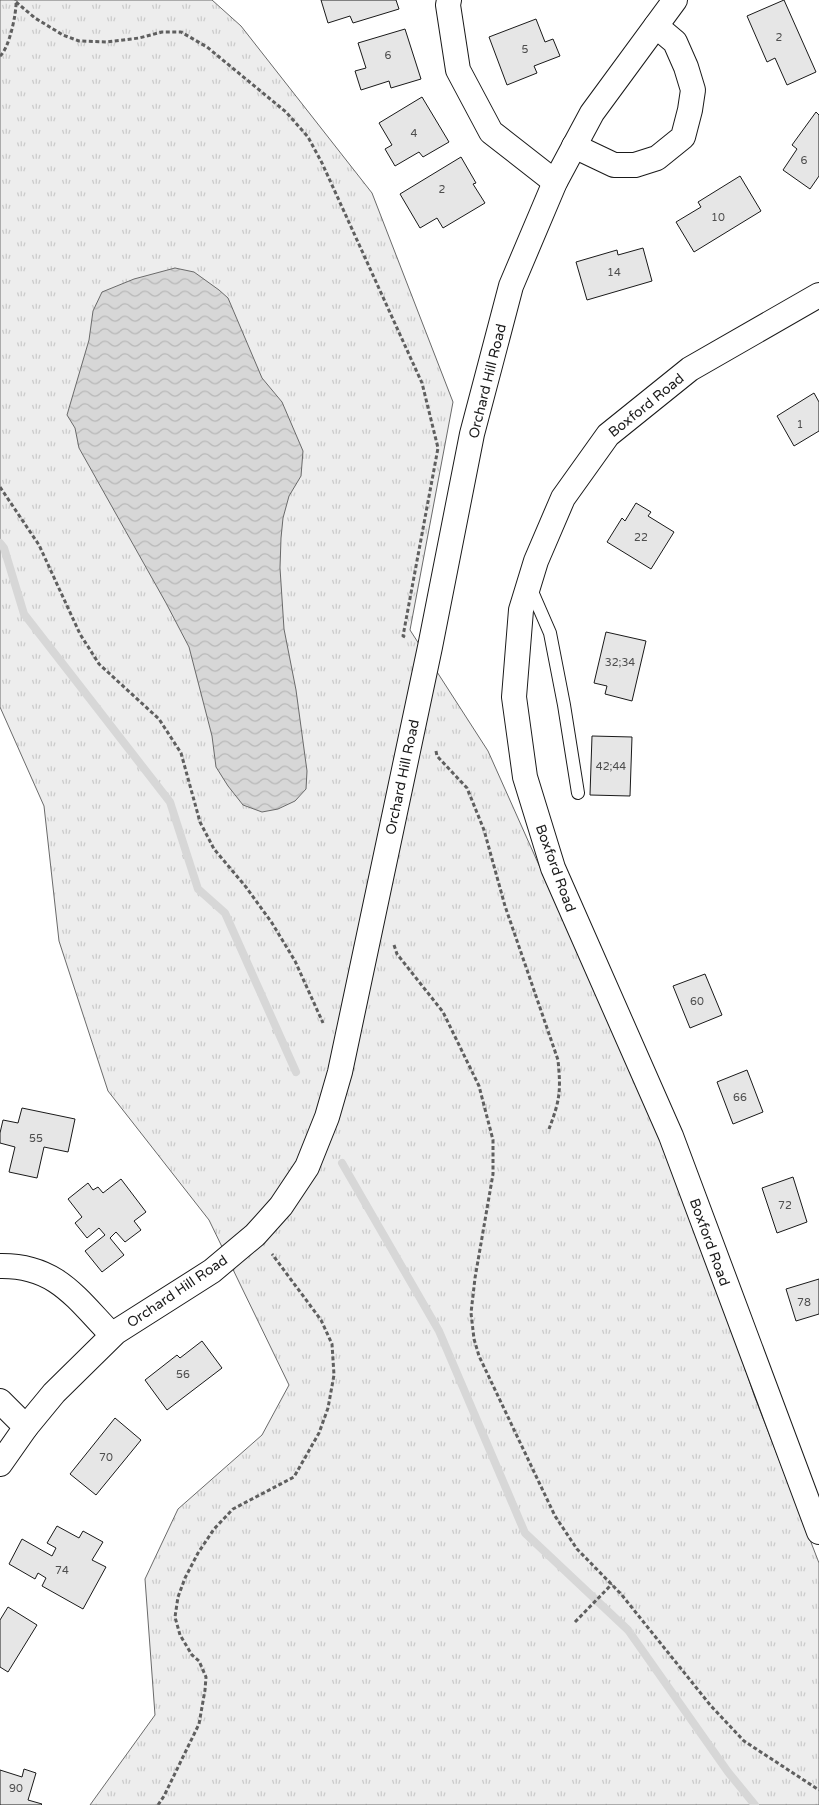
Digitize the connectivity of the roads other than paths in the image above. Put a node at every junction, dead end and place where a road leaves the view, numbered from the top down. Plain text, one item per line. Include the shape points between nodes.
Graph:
1 (449, 0) edge
2 (675, 0) edge
3 (656, 26) junction
4 (574, 146) junction
5 (555, 182) junction
6 (819, 295) edge
7 (529, 585) junction
8 (578, 793) dead end
9 (0, 1266) edge
10 (112, 1335) junction
11 (0, 1401) edge
12 (26, 1427) junction
13 (0, 1464) edge
14 (819, 1532) edge

1 - 5 street via 458,70 491,132
2 - 3 street, Orchard Hill Road
3 - 4 street, Orchard Hill Road via 592,113
3 - 4 street via 675,42 693,90 683,137 657,158 635,165 614,165
4 - 5 street, Orchard Hill Road
5 - 10 street, Orchard Hill Road via 511,286 472,434 340,1072 327,1117 307,1167 281,1206 255,1235 212,1272
6 - 7 street, Boxford Road via 690,369 608,435 563,498
7 - 8 lane via 550,633
7 - 14 street, Boxford Road via 522,610 514,697 525,777 553,868 671,1136
9 - 10 street via 17,1266 45,1273 63,1285
10 - 12 street, Orchard Hill Road via 54,1393
11 - 12 street
12 - 13 street, Orchard Hill Road

